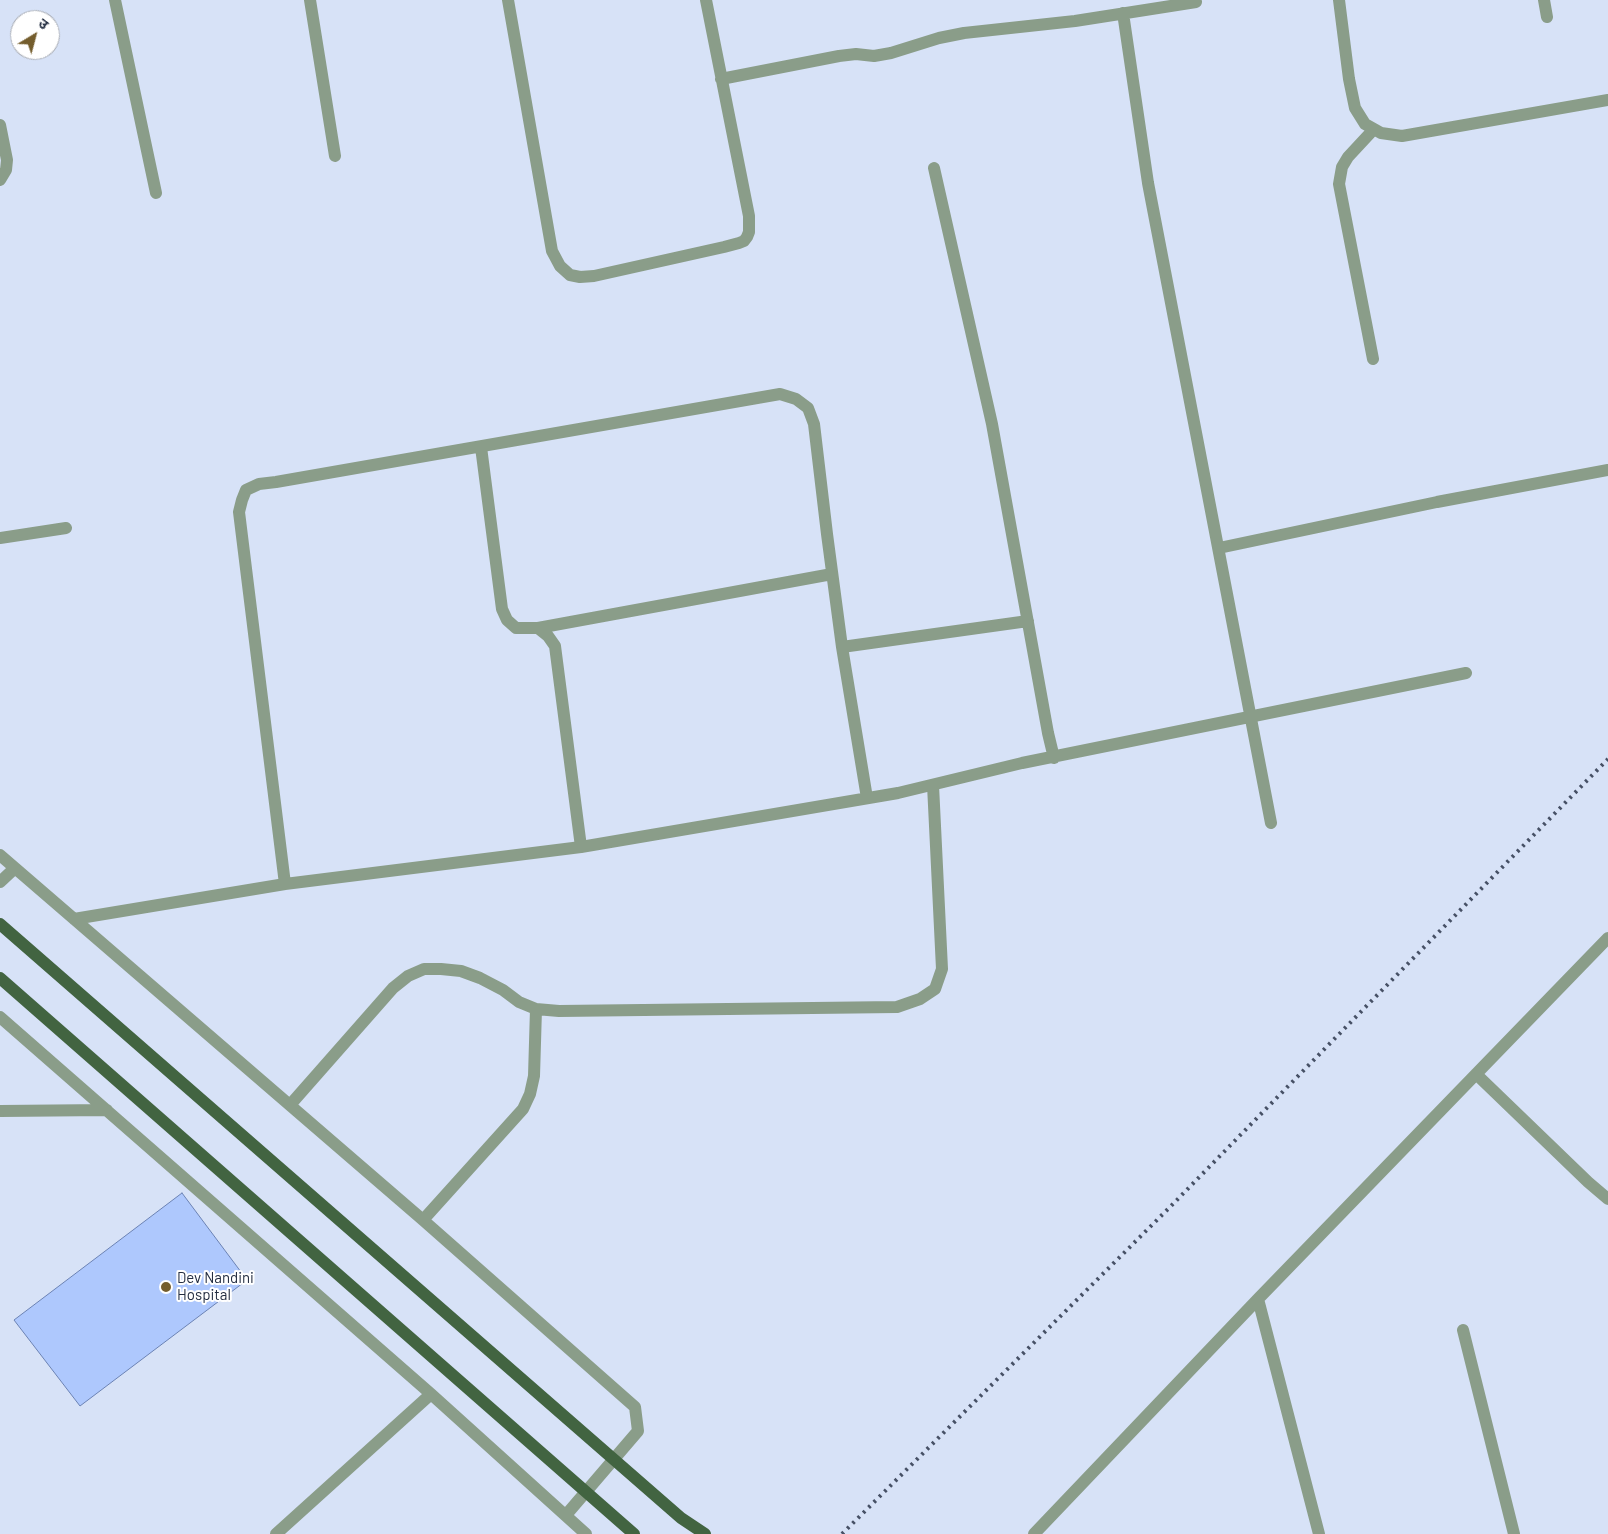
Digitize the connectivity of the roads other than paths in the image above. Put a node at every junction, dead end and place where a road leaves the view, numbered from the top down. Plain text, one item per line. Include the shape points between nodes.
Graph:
1 (116, 0) edge
2 (310, 0) edge
3 (508, 0) edge
4 (706, 0) edge
5 (1339, 0) edge
6 (1544, 0) edge
7 (1196, 2) dead end
8 (1157, 4) edge
9 (1123, 13) junction
10 (1547, 17) dead end
11 (722, 79) junction
12 (1608, 100) edge
13 (0, 125) edge
14 (1374, 129) junction
15 (335, 156) dead end
16 (934, 168) dead end
17 (0, 180) edge
18 (156, 193) dead end
19 (1373, 359) dead end
20 (481, 447) junction
21 (1608, 470) edge
22 (66, 528) dead end
23 (0, 538) edge
24 (1219, 548) junction
25 (832, 574) junction
26 (1028, 621) junction
27 (538, 628) junction
28 (842, 647) junction
29 (1466, 673) dead end
30 (1251, 716) junction
31 (1054, 758) junction
32 (933, 785) junction
33 (867, 798) junction
34 (1271, 823) dead end
35 (581, 847) junction
36 (0, 855) edge
37 (15, 868) junction
38 (0, 882) edge
39 (286, 884) junction
40 (74, 919) junction
41 (0, 924) edge
42 (1608, 938) edge
43 (0, 978) edge
44 (536, 1009) junction
45 (0, 1017) edge
46 (1476, 1074) junction
47 (290, 1105) junction
48 (107, 1110) junction
49 (0, 1111) edge
50 (1608, 1199) edge
51 (423, 1220) junction
52 (1258, 1299) junction
53 (1463, 1330) dead end
54 (431, 1394) junction
55 (566, 1516) junction
56 (276, 1534) edge
57 (586, 1534) edge
58 (634, 1534) edge
59 (705, 1534) edge
60 (1034, 1534) edge
61 (1319, 1534) edge
62 (1514, 1534) edge

1 - 18 street
2 - 15 street
3 - 11 street via 552,251 560,266 570,274 594,276 744,240 749,232 749,216
4 - 11 street
5 - 14 street via 1355,108 1365,124
6 - 10 street
7 - 8 street
8 - 9 street
9 - 11 street via 964,33 891,53 839,56
9 - 24 street via 1148,183
12 - 14 street via 1402,136
13 - 17 street via 7,160
14 - 19 street via 1348,157 1342,168 1340,184
16 - 26 street via 992,424
20 - 25 street via 780,394 796,399 808,408 814,424
20 - 27 street via 502,608 507,620 516,628
20 - 39 street via 259,484 246,490 239,512
21 - 24 street
22 - 23 street
24 - 30 street
25 - 27 street
25 - 28 street
26 - 28 street
26 - 31 street
27 - 35 street via 554,646
28 - 33 street
29 - 30 street
30 - 31 street
30 - 34 street
31 - 32 street
32 - 33 street
32 - 44 street via 942,969 935,989 920,999 897,1006
33 - 35 street
35 - 39 street
36 - 37 street
37 - 38 street
37 - 40 street
39 - 40 street
40 - 47 street
41 - 59 main road, bridge via 681,1518
42 - 46 street
43 - 58 main road, bridge
44 - 47 street via 480,978 461,972 424,969 393,988
44 - 51 street via 534,1076 523,1109
45 - 48 street
46 - 50 street
46 - 52 street
47 - 51 street
48 - 49 street
48 - 54 street
51 - 55 street via 635,1407 638,1431
52 - 60 street
52 - 61 street
53 - 62 street
54 - 55 street
54 - 56 street
55 - 57 street

